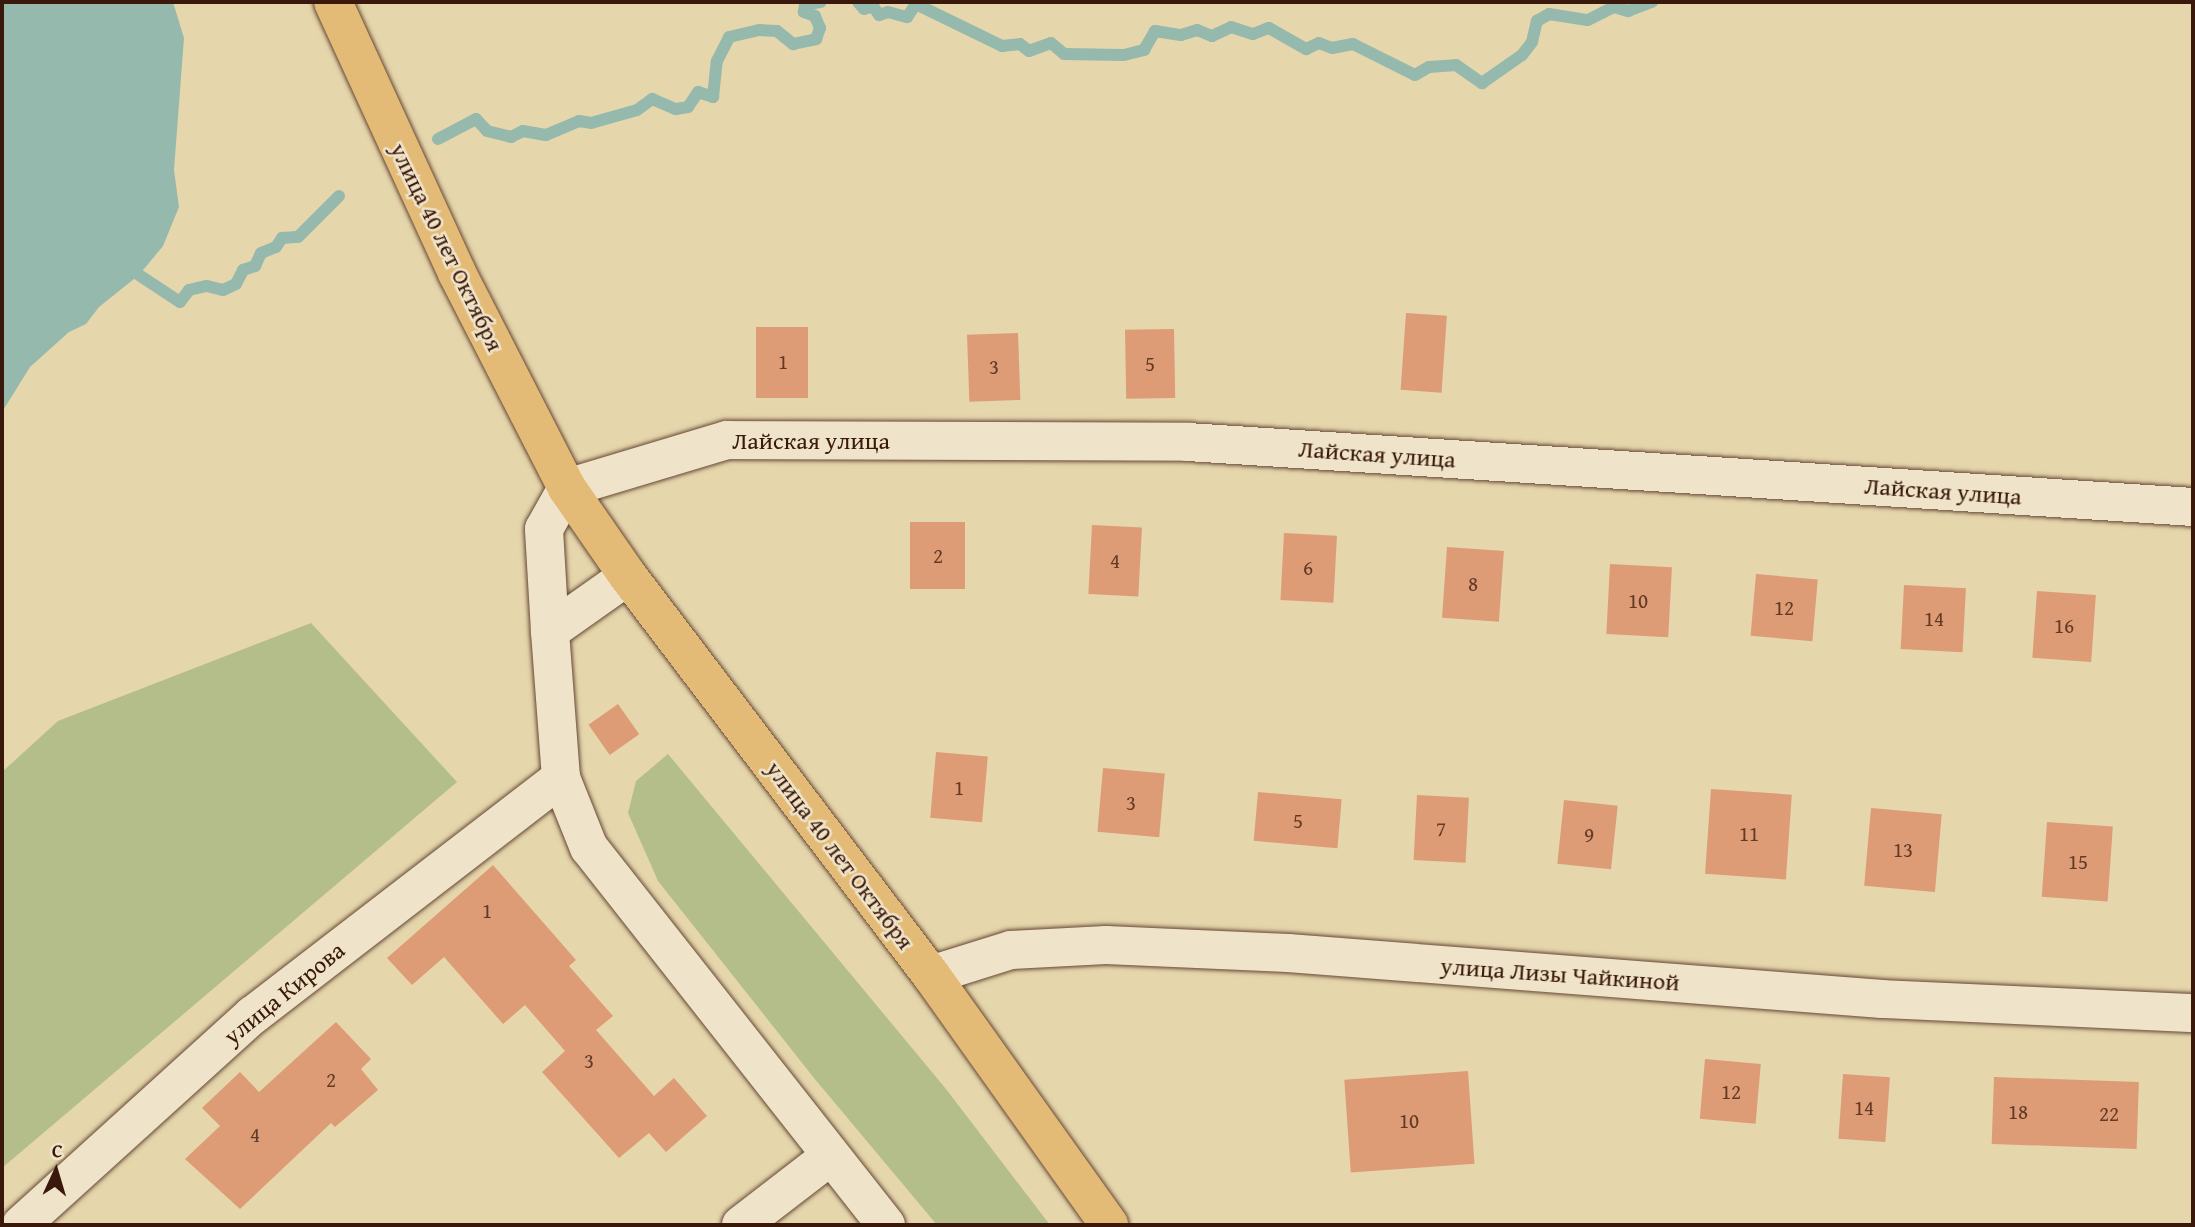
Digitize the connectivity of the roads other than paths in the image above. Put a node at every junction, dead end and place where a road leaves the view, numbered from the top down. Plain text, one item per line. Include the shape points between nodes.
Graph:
1 (333, 2) edge
2 (567, 488) junction
3 (2193, 507) edge
4 (628, 576) junction
5 (551, 631) junction
6 (561, 778) junction
7 (931, 975) junction
8 (2193, 1013) edge
9 (828, 1158) junction
10 (21, 1225) edge
11 (741, 1225) edge
12 (886, 1225) edge
13 (1109, 1225) edge

1 - 2 main road, улица 40 лет Октября via 457,273
2 - 3 street, Лайская улица via 727,440 1188,442
2 - 4 main road, улица 40 лет Октября
2 - 5 street via 544,529
4 - 5 street
4 - 7 main road, улица 40 лет Октября
5 - 6 street
6 - 9 street via 589,848
6 - 10 street, улица Кирова via 253,1015
7 - 8 street, улица Лизы Чайкиной via 1011,950 1106,945 1287,953 1882,999
7 - 13 main road, улица 40 лет Октября
9 - 11 street
9 - 12 street

